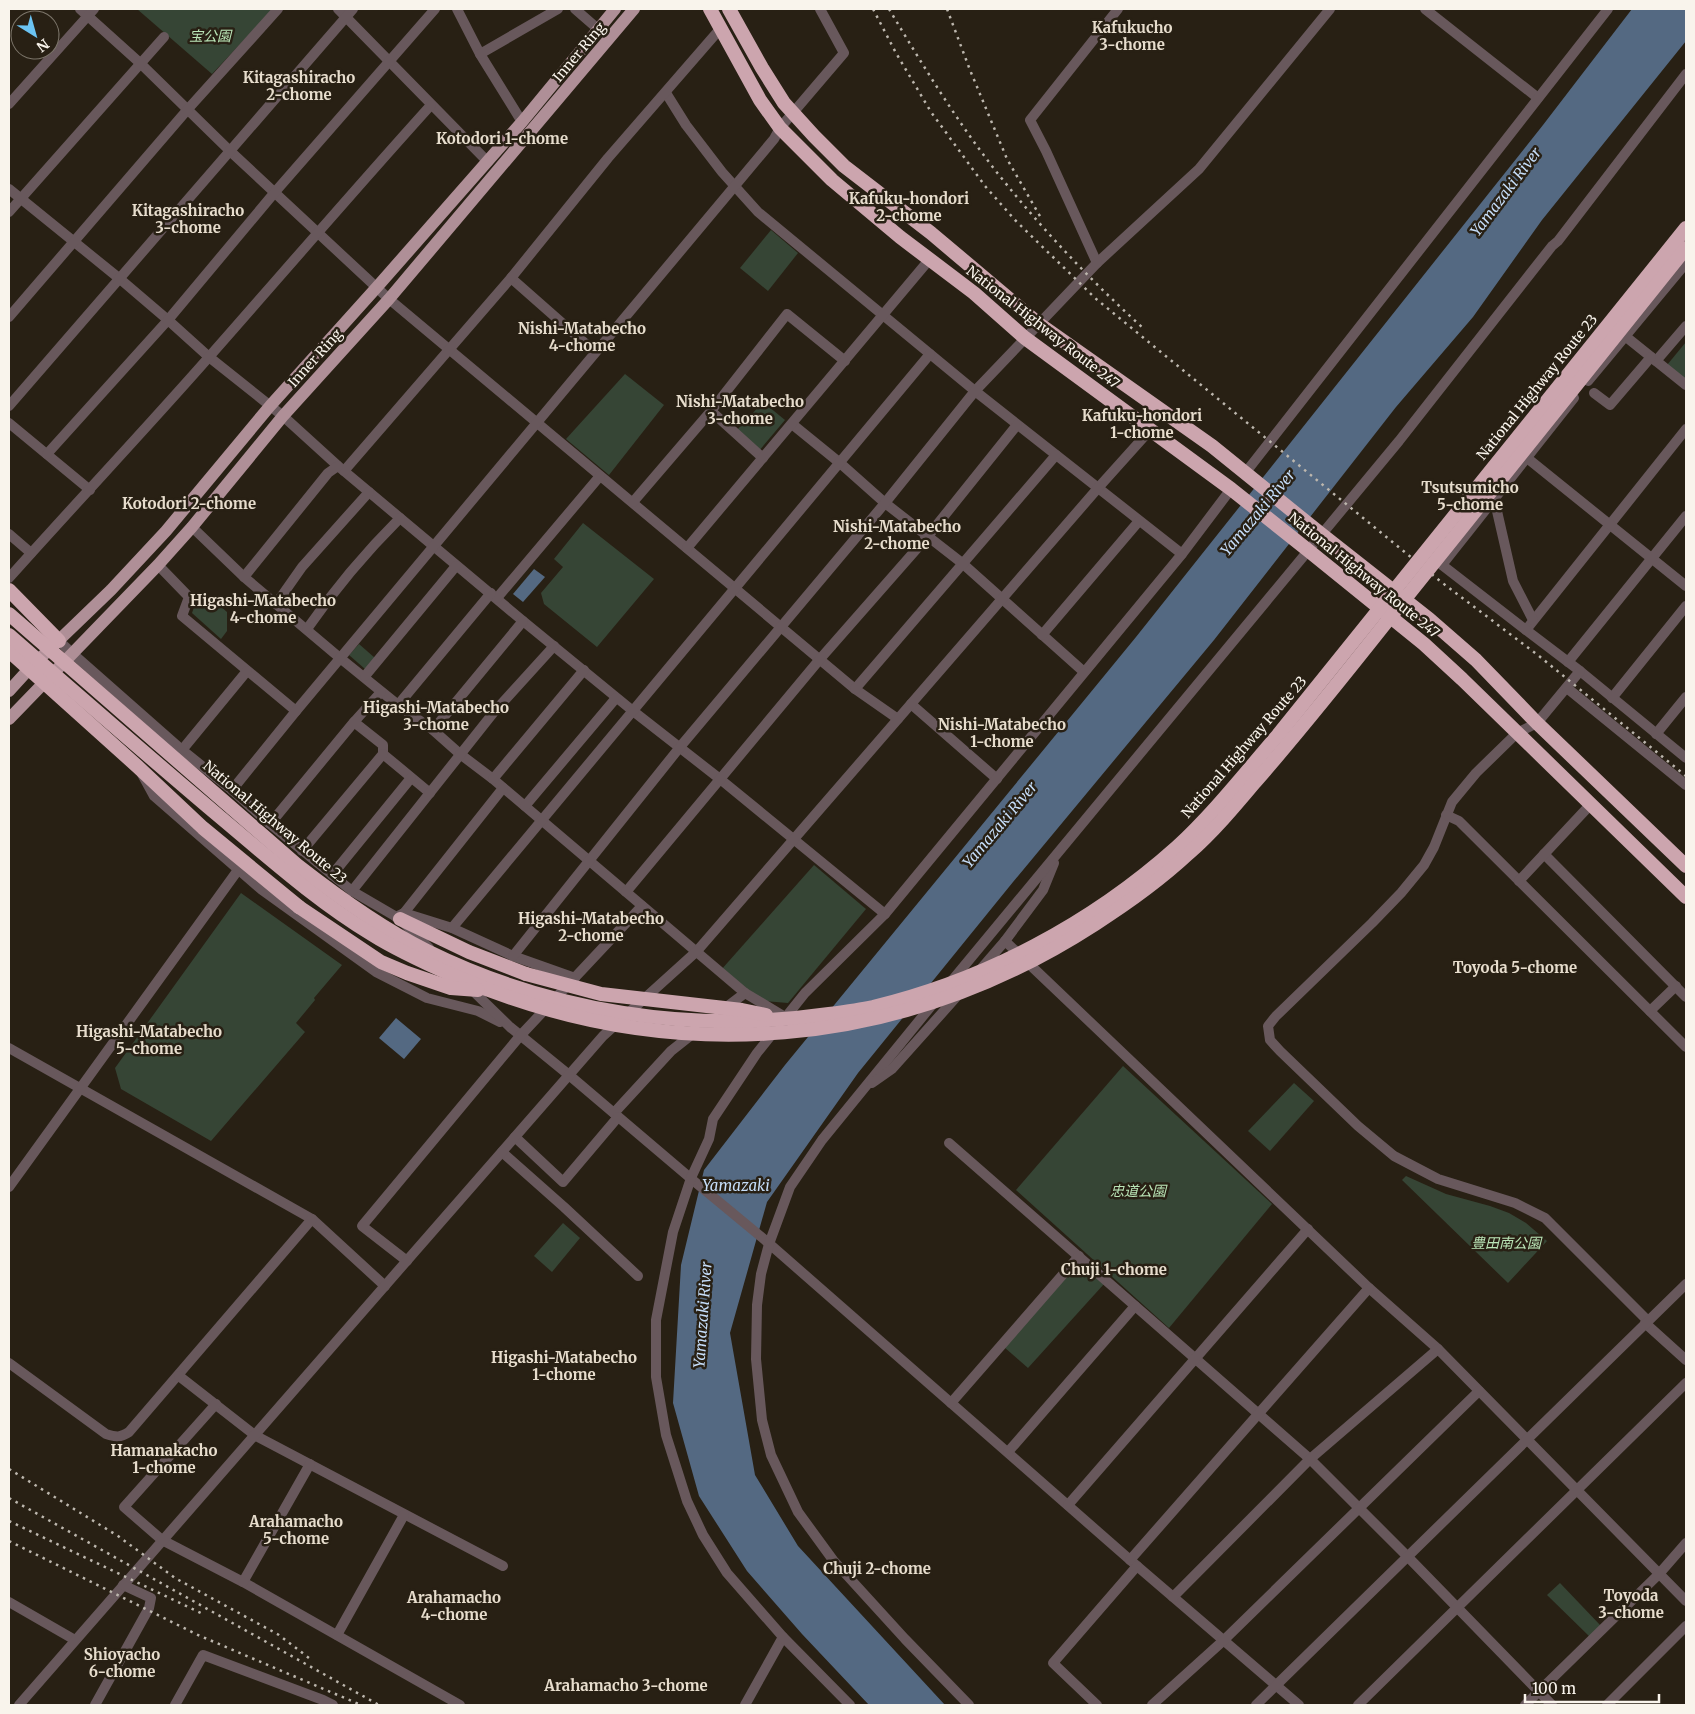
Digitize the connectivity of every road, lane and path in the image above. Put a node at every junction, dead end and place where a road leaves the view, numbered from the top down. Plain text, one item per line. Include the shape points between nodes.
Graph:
1 (278, 9) edge
2 (338, 9) edge
3 (353, 9) edge
4 (435, 9) edge
5 (457, 9) edge
6 (558, 9) edge
7 (574, 9) edge
8 (615, 9) edge
9 (634, 9) edge
10 (710, 9) edge
11 (820, 9) edge
12 (1118, 9) edge
13 (1330, 9) edge
14 (1425, 9) edge
15 (1608, 9) edge
16 (87, 11) edge
17 (734, 11) edge
18 (346, 17) junction
19 (598, 29) junction
20 (720, 29) junction
21 (164, 37) dead end
22 (480, 54) junction
23 (389, 62) junction
24 (140, 63) junction
25 (1686, 74) edge
26 (666, 93) junction
27 (1538, 98) junction
28 (9, 104) edge
29 (431, 105) junction
30 (188, 109) junction
31 (793, 114) junction
32 (522, 122) junction
33 (780, 128) junction
34 (230, 151) junction
35 (488, 162) junction
36 (734, 185) junction
37 (9, 189) edge
38 (275, 192) junction
39 (20, 199) junction
40 (9, 212) edge
41 (1686, 228) edge
42 (317, 232) junction
43 (73, 241) junction
44 (1686, 248) edge
45 (929, 260) junction
46 (1097, 262) junction
47 (1686, 263) edge
48 (511, 278) junction
49 (120, 279) junction
50 (377, 287) junction
51 (389, 299) junction
52 (882, 315) junction
53 (9, 317) edge
54 (168, 320) junction
55 (1040, 324) junction
56 (1686, 326) edge
57 (1625, 336) junction
58 (1025, 338) junction
59 (448, 349) junction
60 (595, 352) junction
61 (930, 354) junction
62 (209, 357) junction
63 (1654, 359) junction
64 (845, 361) junction
65 (1686, 385) edge
66 (975, 391) junction
67 (1594, 393) dead end
68 (9, 406) edge
69 (270, 406) junction
70 (710, 411) junction
71 (282, 416) junction
72 (9, 423) edge
73 (537, 423) junction
74 (792, 424) junction
75 (1017, 425) junction
76 (1151, 429) junction
77 (1686, 429) edge
78 (47, 454) junction
79 (1056, 455) junction
80 (763, 458) junction
81 (1527, 458) junction
82 (840, 463) junction
83 (341, 468) junction
84 (1248, 474) junction
85 (600, 476) junction
86 (1098, 488) junction
87 (90, 490) junction
88 (1234, 491) junction
89 (369, 492) junction
90 (1494, 498) junction
91 (633, 502) junction
92 (885, 503) junction
93 (1686, 516) edge
94 (400, 518) junction
95 (1139, 521) junction
96 (1610, 524) junction
97 (192, 527) junction
98 (1316, 531) junction
99 (9, 534) edge
100 (928, 536) junction
101 (435, 546) junction
102 (687, 548) junction
103 (1305, 548) junction
104 (31, 554) junction
105 (1182, 554) junction
106 (1652, 558) junction
107 (962, 564) junction
108 (158, 565) junction
109 (456, 566) junction
110 (244, 577) junction
111 (9, 578) edge
112 (1686, 586) edge
113 (735, 589) junction
114 (9, 590) edge
115 (494, 596) junction
116 (1003, 600) junction
117 (276, 604) junction
118 (1686, 606) edge
119 (9, 614) edge
120 (1533, 620) junction
121 (523, 621) junction
122 (780, 626) junction
123 (307, 629) junction
124 (1526, 630) junction
125 (9, 635) edge
126 (1042, 635) junction
127 (59, 640) junction
128 (554, 646) junction
129 (9, 651) edge
130 (72, 653) junction
131 (340, 658) junction
132 (820, 660) junction
133 (1568, 662) junction
134 (29, 669) junction
135 (584, 670) junction
136 (248, 671) junction
137 (1084, 672) junction
138 (1580, 672) junction
139 (365, 676) junction
140 (43, 683) junction
141 (1567, 688) junction
142 (855, 689) junction
143 (9, 691) edge
144 (381, 692) junction
145 (1686, 697) edge
146 (616, 698) junction
147 (1612, 698) junction
148 (910, 704) junction
149 (398, 705) junction
150 (296, 711) junction
151 (632, 711) junction
152 (9, 719) edge
153 (898, 719) junction
154 (354, 722) junction
155 (1537, 723) junction
156 (433, 730) junction
157 (1517, 733) junction
158 (1656, 734) junction
159 (680, 747) junction
160 (182, 750) junction
161 (383, 754) junction
162 (460, 754) junction
163 (1686, 758) edge
164 (138, 767) junction
165 (412, 778) junction
166 (493, 779) junction
167 (720, 779) junction
168 (997, 779) junction
169 (1686, 785) edge
170 (503, 788) junction
171 (232, 790) junction
172 (430, 793) junction
173 (1591, 804) junction
174 (525, 806) junction
175 (1446, 815) junction
176 (542, 820) junction
177 (270, 824) junction
178 (794, 840) junction
179 (302, 851) junction
180 (1058, 853) junction
181 (1544, 854) junction
182 (589, 861) junction
183 (1686, 866) edge
184 (238, 870) junction
185 (332, 875) junction
186 (1519, 881) junction
187 (352, 892) junction
188 (626, 892) junction
189 (1686, 897) edge
190 (642, 906) junction
191 (885, 914) junction
192 (400, 916) junction
193 (452, 928) junction
194 (1005, 941) junction
195 (697, 951) junction
196 (513, 956) junction
197 (575, 978) junction
198 (1676, 986) junction
199 (491, 992) junction
200 (745, 993) junction
201 (1686, 996) edge
202 (1650, 1011) junction
203 (787, 1018) junction
204 (510, 1027) junction
205 (520, 1036) junction
206 (1686, 1047) edge
207 (9, 1048) edge
208 (569, 1075) junction
209 (80, 1088) junction
210 (860, 1093) junction
211 (616, 1115) junction
212 (515, 1137) junction
213 (949, 1143) dead end
214 (502, 1152) junction
215 (693, 1180) junction
216 (9, 1187) edge
217 (312, 1219) junction
218 (1308, 1229) junction
219 (767, 1242) junction
220 (1079, 1256) junction
221 (407, 1261) junction
222 (638, 1276) dead end
223 (1686, 1284) edge
224 (385, 1286) junction
225 (1369, 1288) junction
226 (1135, 1306) junction
227 (1646, 1322) junction
228 (1438, 1348) junction
229 (1196, 1358) junction
230 (1686, 1360) edge
231 (9, 1363) edge
232 (178, 1376) junction
233 (1686, 1383) edge
234 (1479, 1391) junction
235 (951, 1403) junction
236 (216, 1404) junction
237 (1259, 1414) junction
238 (256, 1436) junction
239 (1527, 1440) junction
240 (1008, 1452) junction
241 (1310, 1459) junction
242 (310, 1464) junction
243 (1576, 1489) junction
244 (1068, 1505) junction
245 (1360, 1508) junction
246 (404, 1515) junction
247 (162, 1540) junction
248 (1686, 1543) edge
249 (1408, 1557) junction
250 (1134, 1563) junction
251 (503, 1566) dead end
252 (1660, 1574) junction
253 (244, 1582) junction
254 (123, 1585) junction
255 (1172, 1597) junction
256 (9, 1602) edge
257 (1686, 1602) edge
258 (1456, 1608) junction
259 (1686, 1626) edge
260 (337, 1635) junction
261 (783, 1638) junction
262 (75, 1640) junction
263 (1224, 1640) junction
264 (1277, 1686) junction
265 (1538, 1691) junction
266 (19, 1705) edge
267 (95, 1705) edge
268 (175, 1705) edge
269 (332, 1705) edge
270 (460, 1705) edge
271 (744, 1705) edge
272 (850, 1705) edge
273 (969, 1705) edge
274 (1097, 1705) edge
275 (1152, 1705) edge
276 (1256, 1705) edge
277 (1299, 1705) edge
278 (1358, 1705) edge
279 (1525, 1705) edge
280 (1552, 1705) edge
281 (1606, 1705) edge

1 - 30 street
2 - 18 street
3 - 18 street
4 - 23 street
5 - 22 street
6 - 22 street
7 - 19 street
8 - 19 main road, Inner Ring
9 - 51 main road, Inner Ring
10 - 20 highway, National Highway Route 247
11 - 31 street via 844,53
12 - 46 street via 1030,120
13 - 46 street via 1199,169
14 - 27 street
15 - 27 street
16 - 24 street
16 - 28 street
17 - 31 highway, National Highway Route 247 via 762,68
18 - 23 street
18 - 34 street
19 - 32 main road, Inner Ring
20 - 26 street
20 - 33 highway, National Highway Route 247 via 760,100
21 - 24 street
22 - 32 street
23 - 29 street
23 - 38 street
24 - 30 street
24 - 39 street
25 - 98 street via 1399,441
26 - 36 street via 686,126
26 - 48 street via 608,158
27 - 84 street
29 - 35 street
29 - 42 street
30 - 34 street
30 - 43 street
31 - 33 street
31 - 55 highway, National Highway Route 247 via 844,166
32 - 35 main road, Inner Ring
33 - 36 street
33 - 45 highway, National Highway Route 247 via 832,180
34 - 38 street
34 - 49 street
35 - 50 main road, Inner Ring
36 - 52 street via 758,212
36 - 60 street
37 - 39 street
38 - 42 street
38 - 54 street
39 - 40 street
39 - 43 street
41 - 203 highway, National Highway Route 23, bridge via 1278,735 1217,807 1177,847 1099,907 1038,943 965,979 871,1008
42 - 50 street
42 - 62 street
43 - 49 street
43 - 53 street
44 - 199 highway, National Highway Route 23, bridge via 1290,743 1218,826 1160,878 1067,942 1016,970 924,1006 814,1029 736,1035 680,1033 607,1024
45 - 52 street
45 - 58 highway, National Highway Route 247 via 974,293
46 - 55 street
47 - 57 street
48 - 59 street
48 - 60 street
49 - 54 street
49 - 68 street
50 - 51 street
50 - 69 main road, Inner Ring
51 - 59 street
51 - 71 main road, Inner Ring
52 - 61 street
52 - 64 street
54 - 62 street
54 - 78 street
55 - 58 street
55 - 84 highway, National Highway Route 247
56 - 63 street
57 - 63 street
57 - 81 street
58 - 66 street
58 - 76 highway, National Highway Route 247
59 - 73 street
59 - 83 street
60 - 73 street
61 - 66 street
61 - 82 street
62 - 69 street
62 - 87 street
63 - 65 street
63 - 67 street via 1610,405
64 - 70 street via 787,314
64 - 74 street
66 - 75 street
66 - 92 street
69 - 71 street
69 - 127 main road, Inner Ring via 166,531
70 - 80 street
70 - 91 street
71 - 83 street
71 - 97 main road, Inner Ring
72 - 78 street
73 - 85 street
73 - 101 street
74 - 80 street
74 - 82 street
75 - 79 street
75 - 100 street
76 - 86 street
76 - 88 highway, National Highway Route 247
77 - 96 street
78 - 87 street
79 - 86 street
79 - 107 street
80 - 102 street
81 - 90 street
81 - 96 street
82 - 92 street
82 - 113 street
83 - 89 street
83 - 110 street via 328,473
84 - 98 highway, National Highway Route 247
85 - 91 street
85 - 115 street
86 - 95 street
86 - 116 street
87 - 104 street
88 - 103 highway, National Highway Route 247
88 - 105 street
89 - 94 street
89 - 117 street via 302,567
90 - 120 street via 1513,581
90 - 124 street via 1442,565
91 - 102 street
92 - 100 street
92 - 122 street
93 - 106 street
94 - 101 street
94 - 123 street via 325,603
95 - 105 street
95 - 126 street
96 - 106 street
96 - 120 street
97 - 108 main road, Inner Ring
97 - 110 street
98 - 103 street
98 - 155 highway, National Highway Route 247 via 1429,619
99 - 104 street
100 - 107 street
100 - 132 street
101 - 109 street
101 - 131 street
102 - 113 street
103 - 157 highway, National Highway Route 247 via 1424,644
103 - 180 street
104 - 111 street
105 - 137 street
106 - 112 street
106 - 133 street
107 - 116 street
107 - 142 street
108 - 130 main road, Inner Ring
108 - 136 street via 189,597 182,616
109 - 115 street
109 - 139 street
110 - 117 street
113 - 122 street
113 - 151 street
114 - 127 highway
115 - 121 street
115 - 149 street
116 - 126 street
116 - 148 street
117 - 123 street
118 - 147 street
119 - 203 highway, National Highway Route 23, bridge via 297,865 369,918 426,950 525,991 596,1009 664,1019 722,1022
120 - 124 street
121 - 128 street
121 - 156 street
122 - 132 street
122 - 159 street
123 - 131 street
124 - 133 street
125 - 199 highway, National Highway Route 23, bridge via 316,896 373,936
126 - 137 street
127 - 130 street
127 - 134 main road, Inner Ring
128 - 135 street
128 - 162 street
129 - 134 highway
130 - 140 main road, Inner Ring
130 - 160 street
131 - 139 street
131 - 150 street
132 - 142 street
132 - 167 street
133 - 138 street
134 - 140 highway
134 - 143 main road, Inner Ring
135 - 146 street
135 - 166 street
136 - 150 street
136 - 160 street
137 - 168 street
138 - 141 street
138 - 147 street
139 - 144 street
140 - 152 main road, Inner Ring
140 - 164 highway
141 - 155 street
141 - 169 street
142 - 153 street
144 - 149 street
144 - 154 street
145 - 158 street
146 - 151 street
146 - 174 street
147 - 158 street
148 - 153 street
148 - 168 street
149 - 156 street
150 - 171 street
151 - 159 street
151 - 176 street
153 - 178 street
154 - 161 street via 384,745
154 - 177 street
155 - 157 street
155 - 183 highway, National Highway Route 247
156 - 162 street
157 - 173 highway, National Highway Route 247
157 - 175 street via 1476,773 1452,802
158 - 163 street
159 - 167 street
159 - 182 street
160 - 171 street
161 - 165 street
161 - 179 street
162 - 166 street
162 - 172 street
164 - 184 street via 154,796
164 - 199 highway, bridge via 204,828 300,908 372,956 398,970 451,988
165 - 172 street
165 - 185 street
166 - 170 street
167 - 178 street
167 - 188 street
168 - 191 street
170 - 174 street
170 - 192 street
171 - 177 street
172 - 187 street
173 - 181 street
173 - 189 highway, National Highway Route 247
174 - 176 street
175 - 186 street via 1459,821
175 - 227 street via 1424,866 1372,923 1276,1016 1268,1026 1270,1040 1358,1126 1394,1156 1438,1180 1515,1203 1545,1218
176 - 182 street
176 - 193 street
177 - 179 street
178 - 191 street
178 - 195 street
179 - 185 street
180 - 194 street via 1043,890
180 - 210 street
181 - 186 street
181 - 198 street
182 - 188 street
182 - 196 street
184 - 204 street via 376,972 427,998 478,1011
184 - 209 street
185 - 187 street
186 - 202 street
187 - 192 street
188 - 190 street
190 - 195 street
190 - 197 street
191 - 203 street via 805,993
192 - 193 street
192 - 203 highway, bridge via 469,952 526,974 601,994
192 - 204 street
193 - 196 street
194 - 210 street via 892,1069
194 - 218 street
195 - 200 street
195 - 208 street via 603,1036
196 - 197 street
197 - 205 street
198 - 201 street
198 - 202 street
200 - 203 street
200 - 211 street via 671,1051
202 - 206 street
203 - 215 street via 752,1061 713,1119
204 - 205 street
205 - 208 street
205 - 221 street via 362,1226
207 - 209 street
208 - 211 street
208 - 212 street
209 - 216 street
209 - 217 street
210 - 219 street via 790,1187
211 - 212 street via 563,1182
211 - 215 street
212 - 214 street
213 - 220 street
214 - 221 street
214 - 222 street
215 - 219 street
215 - 261 street via 673,1232 656,1320 656,1377 666,1435 687,1501 703,1535 727,1573
217 - 224 street
217 - 232 street
218 - 225 street
218 - 229 street
219 - 235 street
219 - 273 street via 757,1305 756,1359 762,1420 771,1455 784,1485 802,1519 832,1560
220 - 226 street
220 - 235 street
221 - 224 street
223 - 227 street
224 - 238 street
225 - 228 street
225 - 237 street
226 - 229 street
226 - 240 street
227 - 230 street
227 - 239 street
228 - 234 street
228 - 241 street
229 - 237 street
229 - 244 street
231 - 232 street via 114,1437 122,1437 129,1432
232 - 236 street
233 - 243 street
234 - 239 street
234 - 245 street
235 - 240 street
236 - 238 street
236 - 247 street via 124,1507
237 - 241 street
237 - 250 street
238 - 242 street
238 - 247 street
239 - 243 street
239 - 249 street
240 - 244 street
241 - 245 street
241 - 255 street
242 - 246 street
242 - 253 street
243 - 252 street
243 - 258 street
244 - 250 street
245 - 249 street
245 - 263 street
246 - 251 street
246 - 260 street
247 - 253 street
247 - 254 street
248 - 252 street
249 - 258 street
249 - 264 street
250 - 255 street
250 - 274 street via 1053,1663
252 - 257 street
252 - 265 street
253 - 260 street
254 - 262 street
254 - 267 street via 151,1598 149,1608
255 - 263 street
256 - 262 street
258 - 265 street
258 - 278 street
259 - 281 street
260 - 270 street
261 - 271 street
261 - 272 street
262 - 266 street
263 - 264 street
263 - 275 street
264 - 276 street
264 - 277 street
265 - 279 street
265 - 280 street
268 - 269 street via 203,1655

